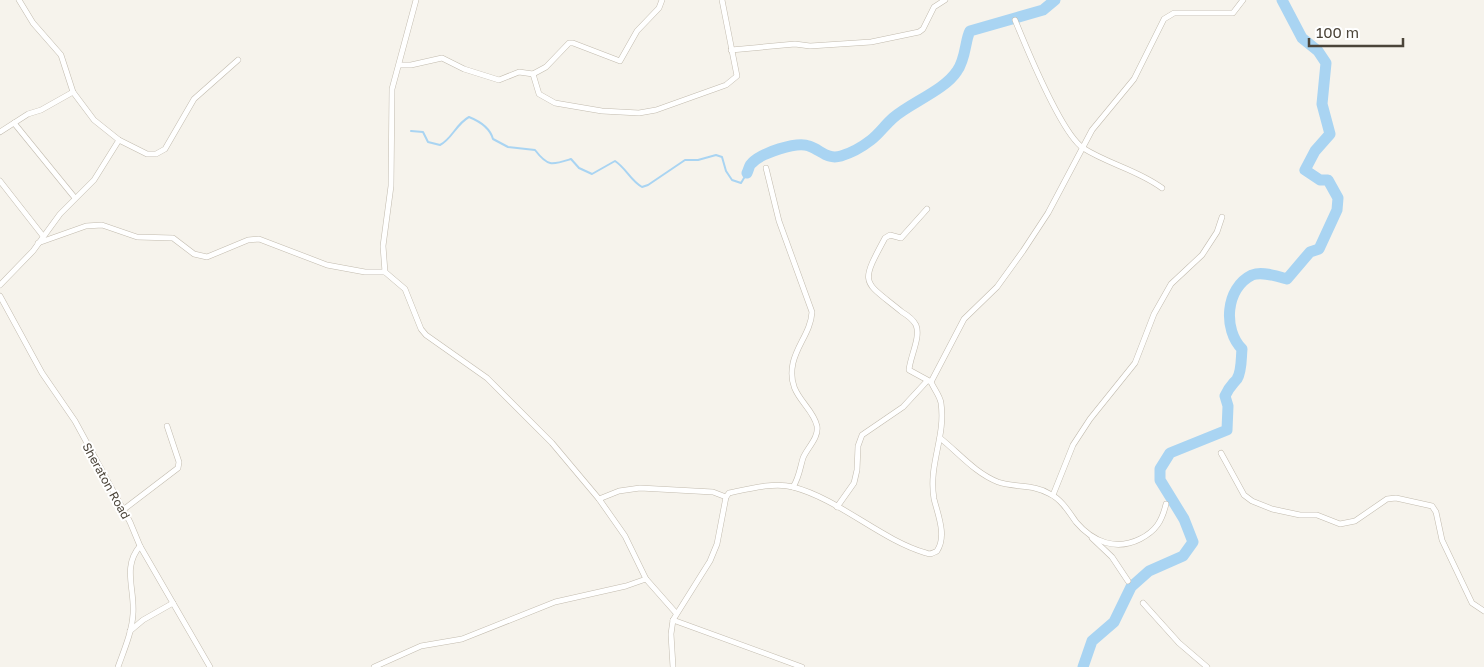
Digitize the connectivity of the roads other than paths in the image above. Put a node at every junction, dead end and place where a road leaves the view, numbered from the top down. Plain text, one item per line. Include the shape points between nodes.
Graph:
1 (19, 0) edge
2 (416, 0) edge
3 (662, 0) edge
4 (722, 0) edge
5 (945, 0) edge
6 (1243, 0) edge
7 (1015, 20) dead end
8 (731, 50) junction
9 (238, 60) dead end
10 (399, 65) junction
11 (533, 74) junction
12 (74, 92) junction
13 (14, 123) junction
14 (0, 132) edge
15 (118, 140) junction
16 (1082, 148) junction
17 (766, 168) dead end
18 (0, 181) edge
19 (1162, 188) dead end
20 (75, 198) junction
21 (927, 209) dead end
22 (1222, 217) dead end
23 (43, 236) junction
24 (38, 243) junction
25 (385, 272) junction
26 (0, 285) edge
27 (0, 296) edge
28 (929, 382) junction
29 (167, 426) dead end
30 (940, 438) junction
31 (1221, 453) dead end
32 (793, 487) junction
33 (1053, 495) junction
34 (726, 497) junction
35 (599, 499) junction
36 (1166, 504) dead end
37 (838, 507) junction
38 (123, 510) junction
39 (1087, 532) junction
40 (140, 546) junction
41 (646, 579) junction
42 (1128, 581) dead end
43 (173, 603) junction
44 (1143, 603) dead end
45 (1484, 611) edge
46 (676, 613) junction
47 (673, 620) junction
48 (130, 631) junction
49 (118, 667) edge
50 (210, 667) edge
51 (374, 667) edge
52 (673, 667) edge
53 (802, 667) edge
54 (1207, 667) edge

1 - 12 street via 33,23 61,56
2 - 10 street
3 - 11 street via 659,8 637,31 620,61 569,43 553,61
4 - 8 street
5 - 8 street via 934,8 919,32 871,42
6 - 16 street via 1233,12 1174,13 1164,19 1134,79 1092,130
7 - 16 street via 1029,57 1059,115
8 - 11 street via 737,76 726,85 639,113 602,112 555,103 540,94
9 - 15 street via 194,99 165,149 147,154
10 - 11 street via 442,58 496,80 519,72
10 - 25 street via 392,89 392,186 383,246
12 - 13 street
12 - 15 street via 94,120
13 - 14 street
13 - 20 street
15 - 20 street via 94,180
16 - 19 street via 1142,175
16 - 28 street via 1023,251 996,287 964,319
17 - 32 street via 779,221 812,312 812,322 793,363 793,371 799,400 818,428
18 - 23 street
20 - 23 street
21 - 28 street via 901,238 890,235 885,238 870,267 868,279 876,292 914,321 917,332 909,370
22 - 33 street via 1217,232 1202,255 1167,291 1154,314 1135,364 1073,445
23 - 24 street
24 - 25 street via 86,226 102,225 137,237 173,238 206,258 248,240 259,239 327,265 355,271
24 - 26 street
25 - 35 street via 405,289 426,335 499,388 558,449
27 - 38 street, Sheraton Road
28 - 30 street via 942,404
28 - 37 street via 903,407 862,435 854,483
29 - 38 street via 178,468
30 - 33 street via 988,478 1042,489
30 - 37 street via 931,476 941,529 941,544 937,551 927,554
31 - 45 street via 1244,495 1272,509 1326,517 1340,524 1355,521 1387,499 1432,506 1442,540 1472,602
32 - 34 street via 765,487 729,493
32 - 37 street
33 - 39 street
34 - 35 street via 713,492 640,488 619,491
34 - 46 street via 717,544 710,561
35 - 41 street via 625,536
36 - 39 street via 1158,526 1129,544 1116,547
38 - 40 street, Sheraton Road
39 - 42 street via 1112,557
40 - 43 street, Sheraton Road
40 - 48 street via 131,558 133,614
41 - 46 street
41 - 51 street via 555,602 462,639 421,646
43 - 48 street
43 - 50 street, Sheraton Road
44 - 54 street via 1179,643
46 - 47 street
47 - 52 street
47 - 53 street
48 - 49 street

